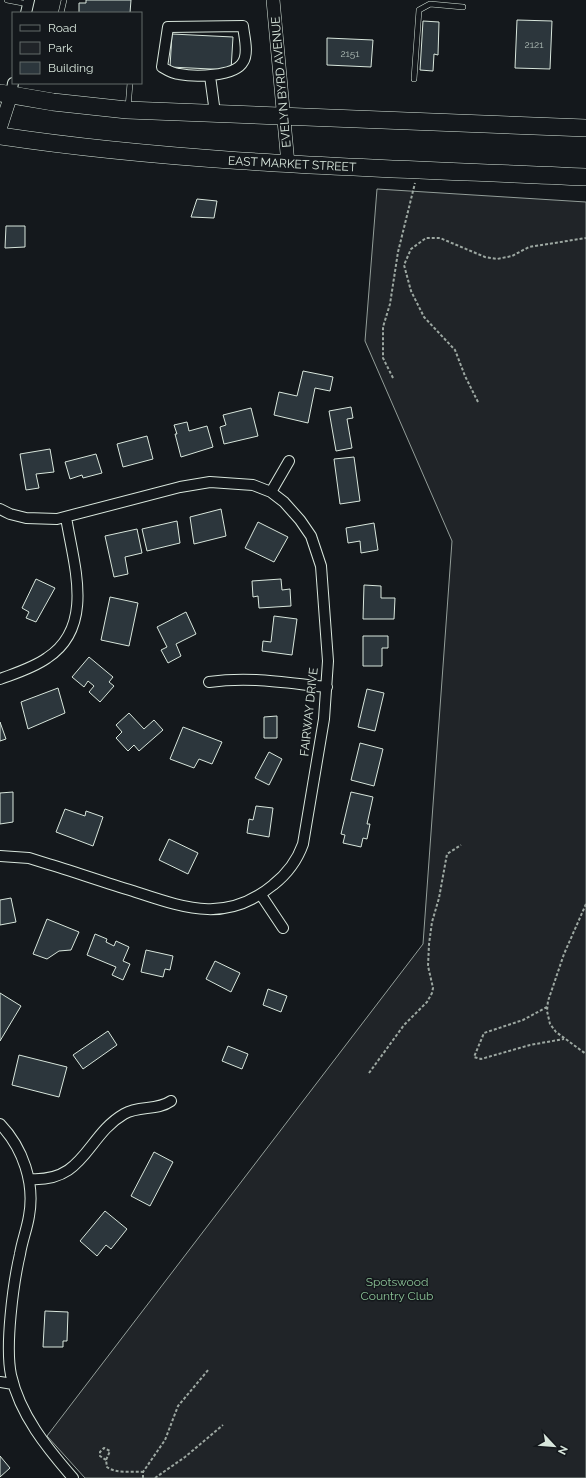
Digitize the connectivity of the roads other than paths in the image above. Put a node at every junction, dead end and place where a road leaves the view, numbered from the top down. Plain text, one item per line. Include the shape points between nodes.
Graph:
1 (7, 0) edge
2 (64, 0) edge
3 (273, 0) edge
4 (28, 6) edge
5 (463, 7) dead end
6 (61, 12) edge
7 (210, 76) junction
8 (414, 79) dead end
9 (130, 84) edge
10 (8, 90) edge
11 (128, 110) junction
12 (216, 113) junction
13 (284, 117) junction
14 (586, 128) edge
15 (0, 129) edge
16 (0, 136) edge
17 (288, 164) junction
18 (586, 177) edge
19 (289, 461) dead end
20 (271, 492) junction
21 (0, 509) edge
22 (66, 517) junction
23 (0, 679) edge
24 (210, 682) dead end
25 (327, 687) junction
26 (0, 856) edge
27 (261, 895) junction
28 (283, 928) dead end
29 (171, 1101) dead end
30 (0, 1124) edge
31 (29, 1179) junction
32 (0, 1382) edge
33 (13, 1384) junction
34 (73, 1478) edge

1 - 4 lane
2 - 6 lane
3 - 13 street, EVELYN BYRD AVENUE
5 - 8 lane via 430,4 419,10
7 - 7 street via 242,64 246,52 243,26 168,27 162,68 177,74
7 - 12 street
9 - 11 lane
10 - 11 highway
10 - 15 street
11 - 12 highway
12 - 13 highway
13 - 14 highway
13 - 17 street, EVELYN BYRD AVENUE
16 - 17 highway, EAST MARKET STREET via 85,148
17 - 18 highway, EAST MARKET STREET
19 - 20 street
20 - 22 street, FAIRWAY DRIVE via 246,484 195,484
20 - 25 street, FAIRWAY DRIVE via 284,502 306,528 321,566 328,661
21 - 22 street, FAIRWAY DRIVE via 14,516 32,519
22 - 23 street via 78,588 77,611 73,626 62,645 47,659
24 - 25 street via 252,679
25 - 27 street, FAIRWAY DRIVE via 303,844 286,874
26 - 27 street, FAIRWAY DRIVE via 29,858 190,908 214,910 232,907
27 - 28 street
29 - 31 street via 162,1106 139,1108 124,1114 105,1130 80,1160 68,1170 48,1178
30 - 31 street via 16,1145
31 - 33 street via 29,1215 17,1267 10,1325 9,1360
32 - 33 street
33 - 34 street via 38,1434

